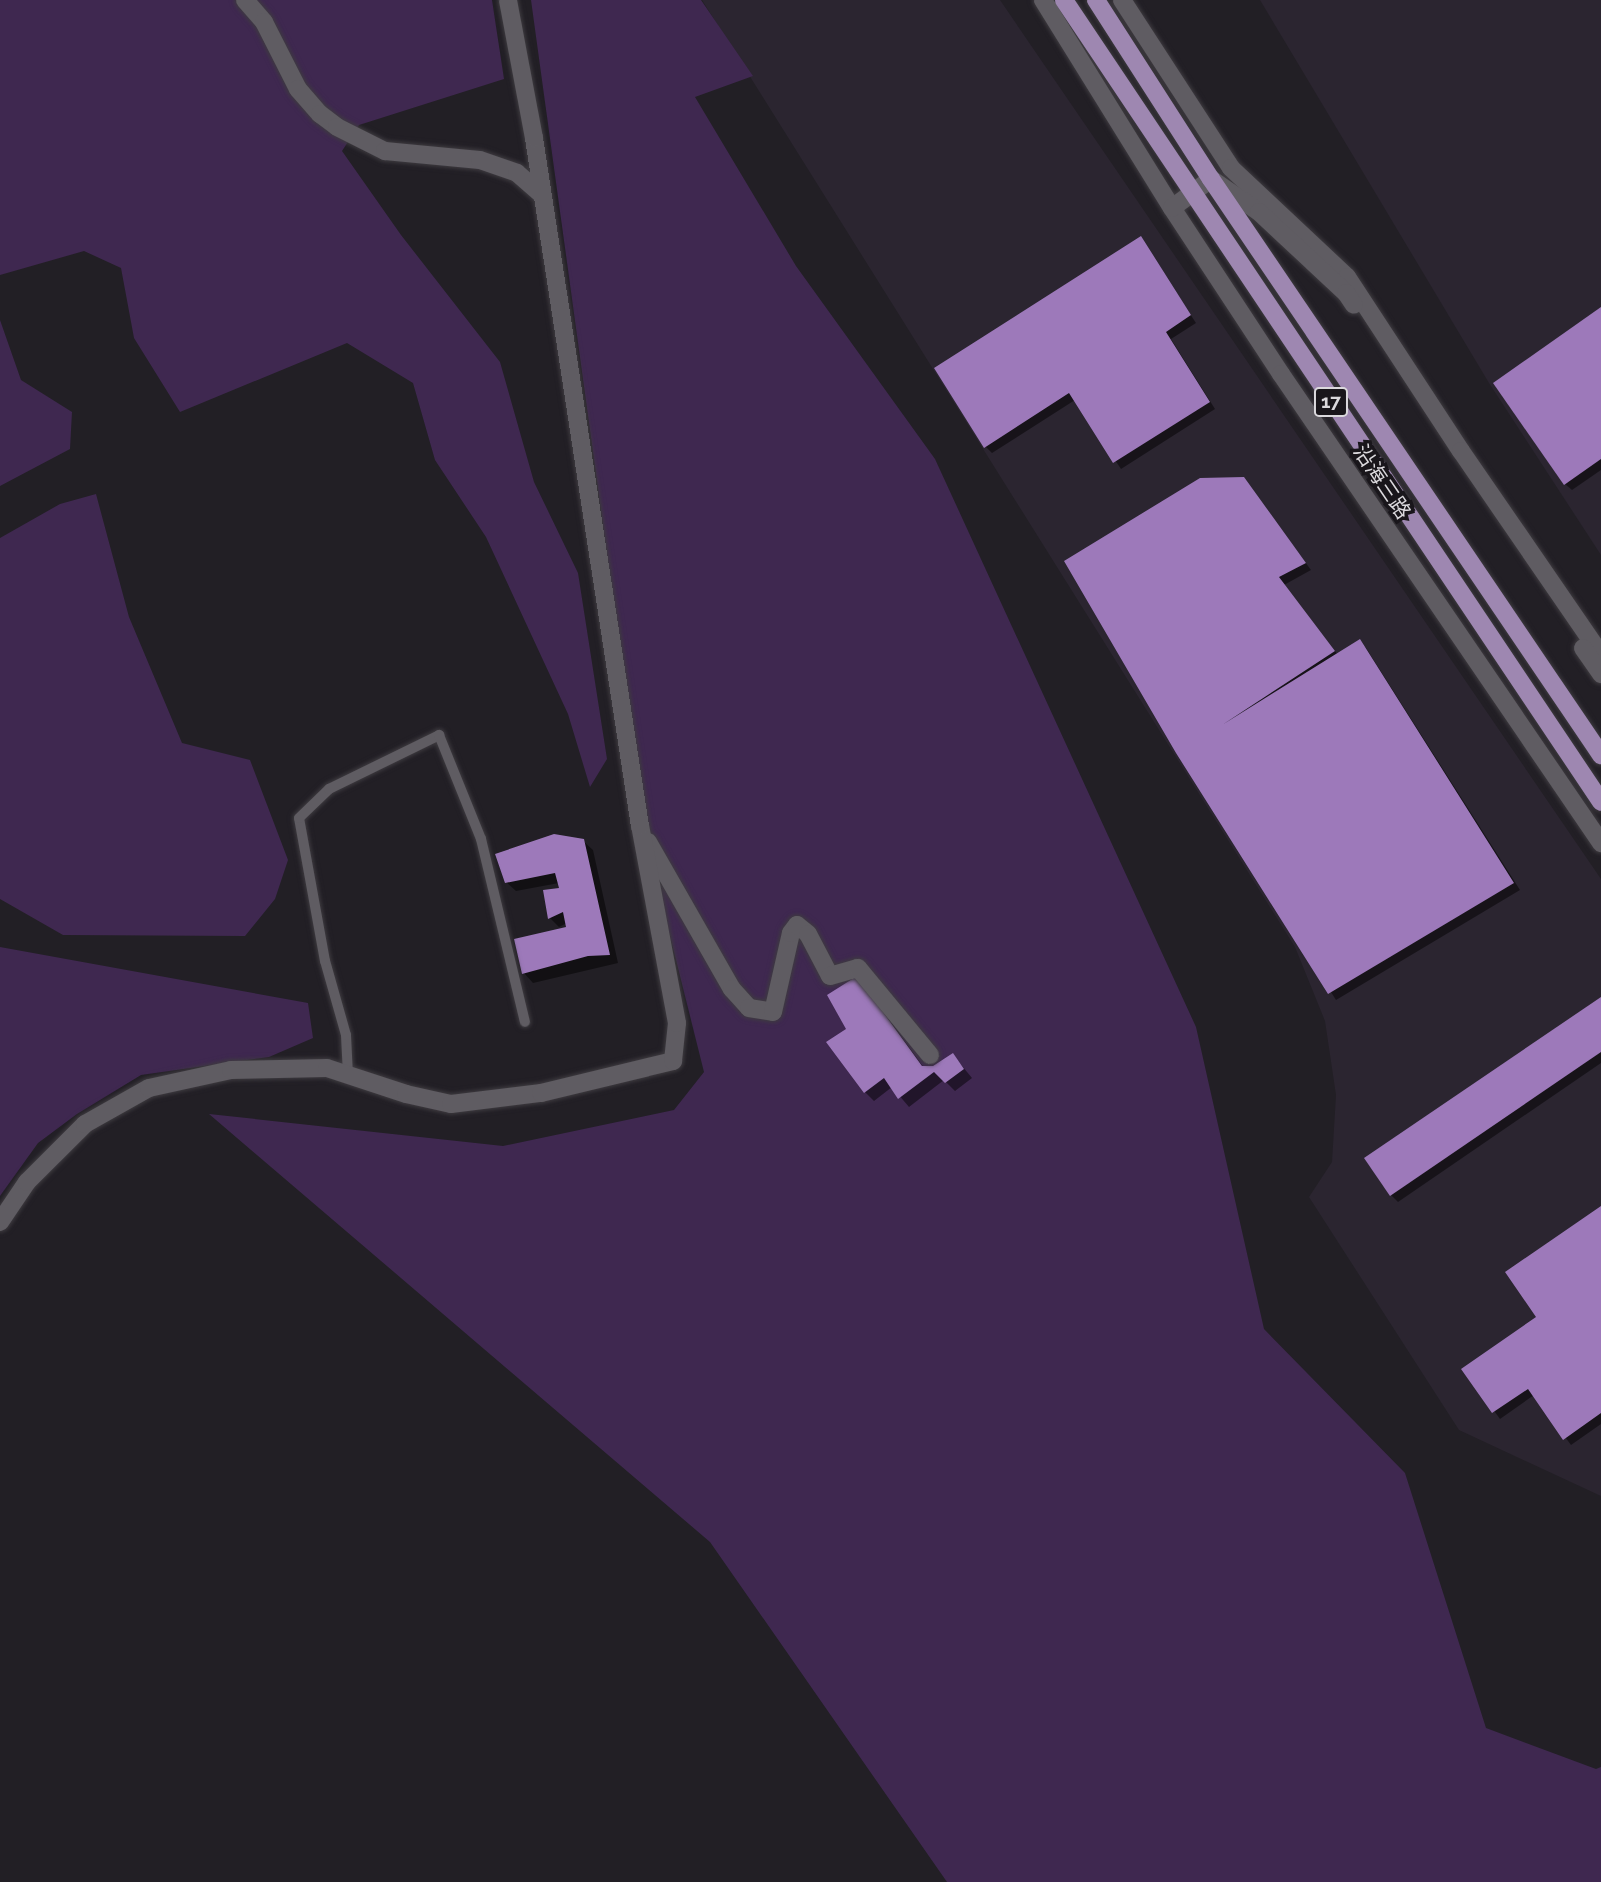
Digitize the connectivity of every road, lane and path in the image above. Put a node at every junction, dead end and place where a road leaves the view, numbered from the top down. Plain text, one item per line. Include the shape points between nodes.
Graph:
1 (244, 0) edge
2 (508, 0) edge
3 (1043, 0) edge
4 (1064, 0) edge
5 (1096, 0) edge
6 (1122, 0) edge
7 (1211, 179) junction
8 (1191, 194) junction
9 (542, 195) junction
10 (1172, 208) junction
11 (1601, 655) edge
12 (1601, 674) edge
13 (1601, 755) edge
14 (1601, 802) edge
15 (639, 826) junction
16 (1601, 843) edge
17 (524, 1022) dead end
18 (930, 1055) dead end
19 (348, 1075) junction
20 (0, 1222) edge

1 - 9 street via 264,22 298,89 337,127 385,151 480,160 517,173
2 - 9 street
3 - 10 street, 沿海三路
4 - 8 main road, 沿海三路 / 17
5 - 7 main road, 沿海三路 / 17
6 - 11 street via 1231,168 1347,276
7 - 8 street
7 - 12 street, 沿海三路 via 1259,212 1346,293
7 - 13 main road, 沿海三路 / 17
8 - 10 street
8 - 14 main road, 沿海三路 / 17
9 - 15 street
10 - 16 street, 沿海三路
15 - 18 street via 732,989 749,1008 772,1012 791,933 797,925 808,934 830,976 858,968
15 - 19 street via 677,1023 673,1061 541,1093 451,1104
17 - 19 lane via 481,839 439,735 329,789 299,818 326,961 346,1035
19 - 20 street via 327,1068 232,1070 149,1088 85,1124 27,1182

